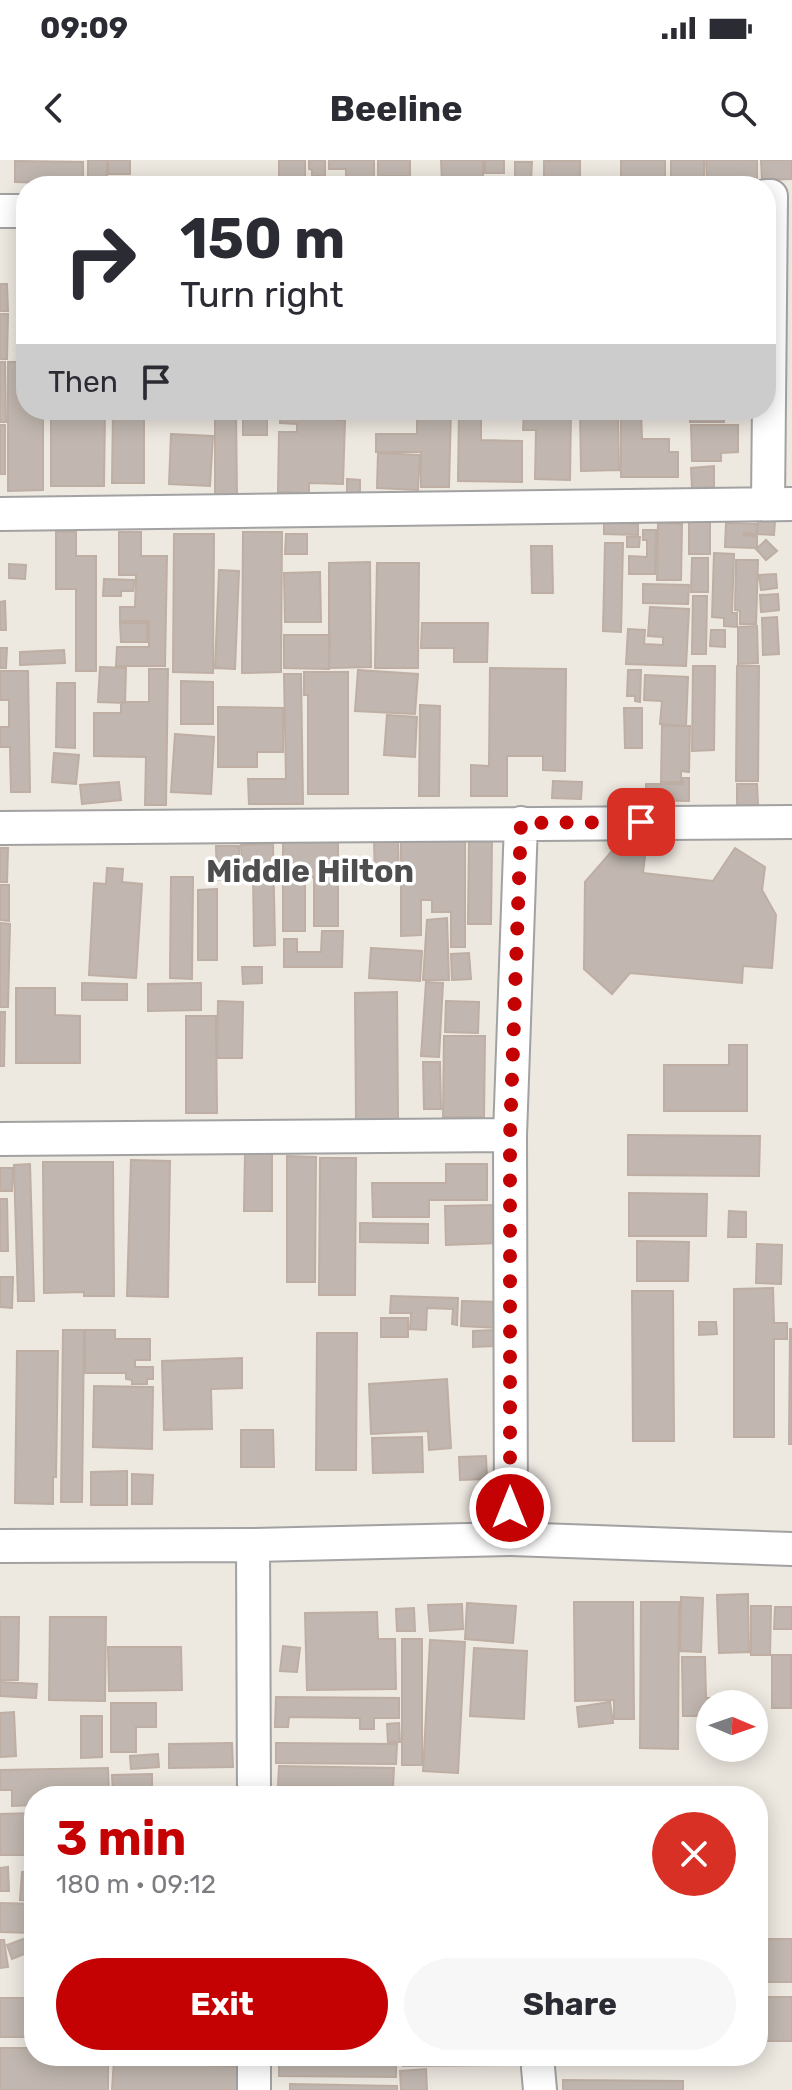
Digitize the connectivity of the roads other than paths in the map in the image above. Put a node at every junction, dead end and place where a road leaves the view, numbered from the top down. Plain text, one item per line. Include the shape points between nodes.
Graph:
1 (776, 196) edge
2 (780, 504) edge
3 (0, 514) edge
4 (792, 822) edge
5 (521, 823) junction
6 (0, 828) edge
7 (510, 1135) junction
8 (0, 1139) edge
9 (511, 1539) junction
10 (253, 1545) junction
11 (0, 1546) edge
12 (792, 1549) edge
13 (254, 1786) edge
14 (254, 2066) edge
15 (538, 2066) edge
16 (254, 2090) edge
17 (540, 2090) edge

1 - 2 street
2 - 3 street
4 - 5 street
5 - 6 street
5 - 7 street
7 - 8 street
7 - 9 street
9 - 10 street
9 - 12 street
10 - 11 street
10 - 13 street
14 - 16 street
15 - 17 street

